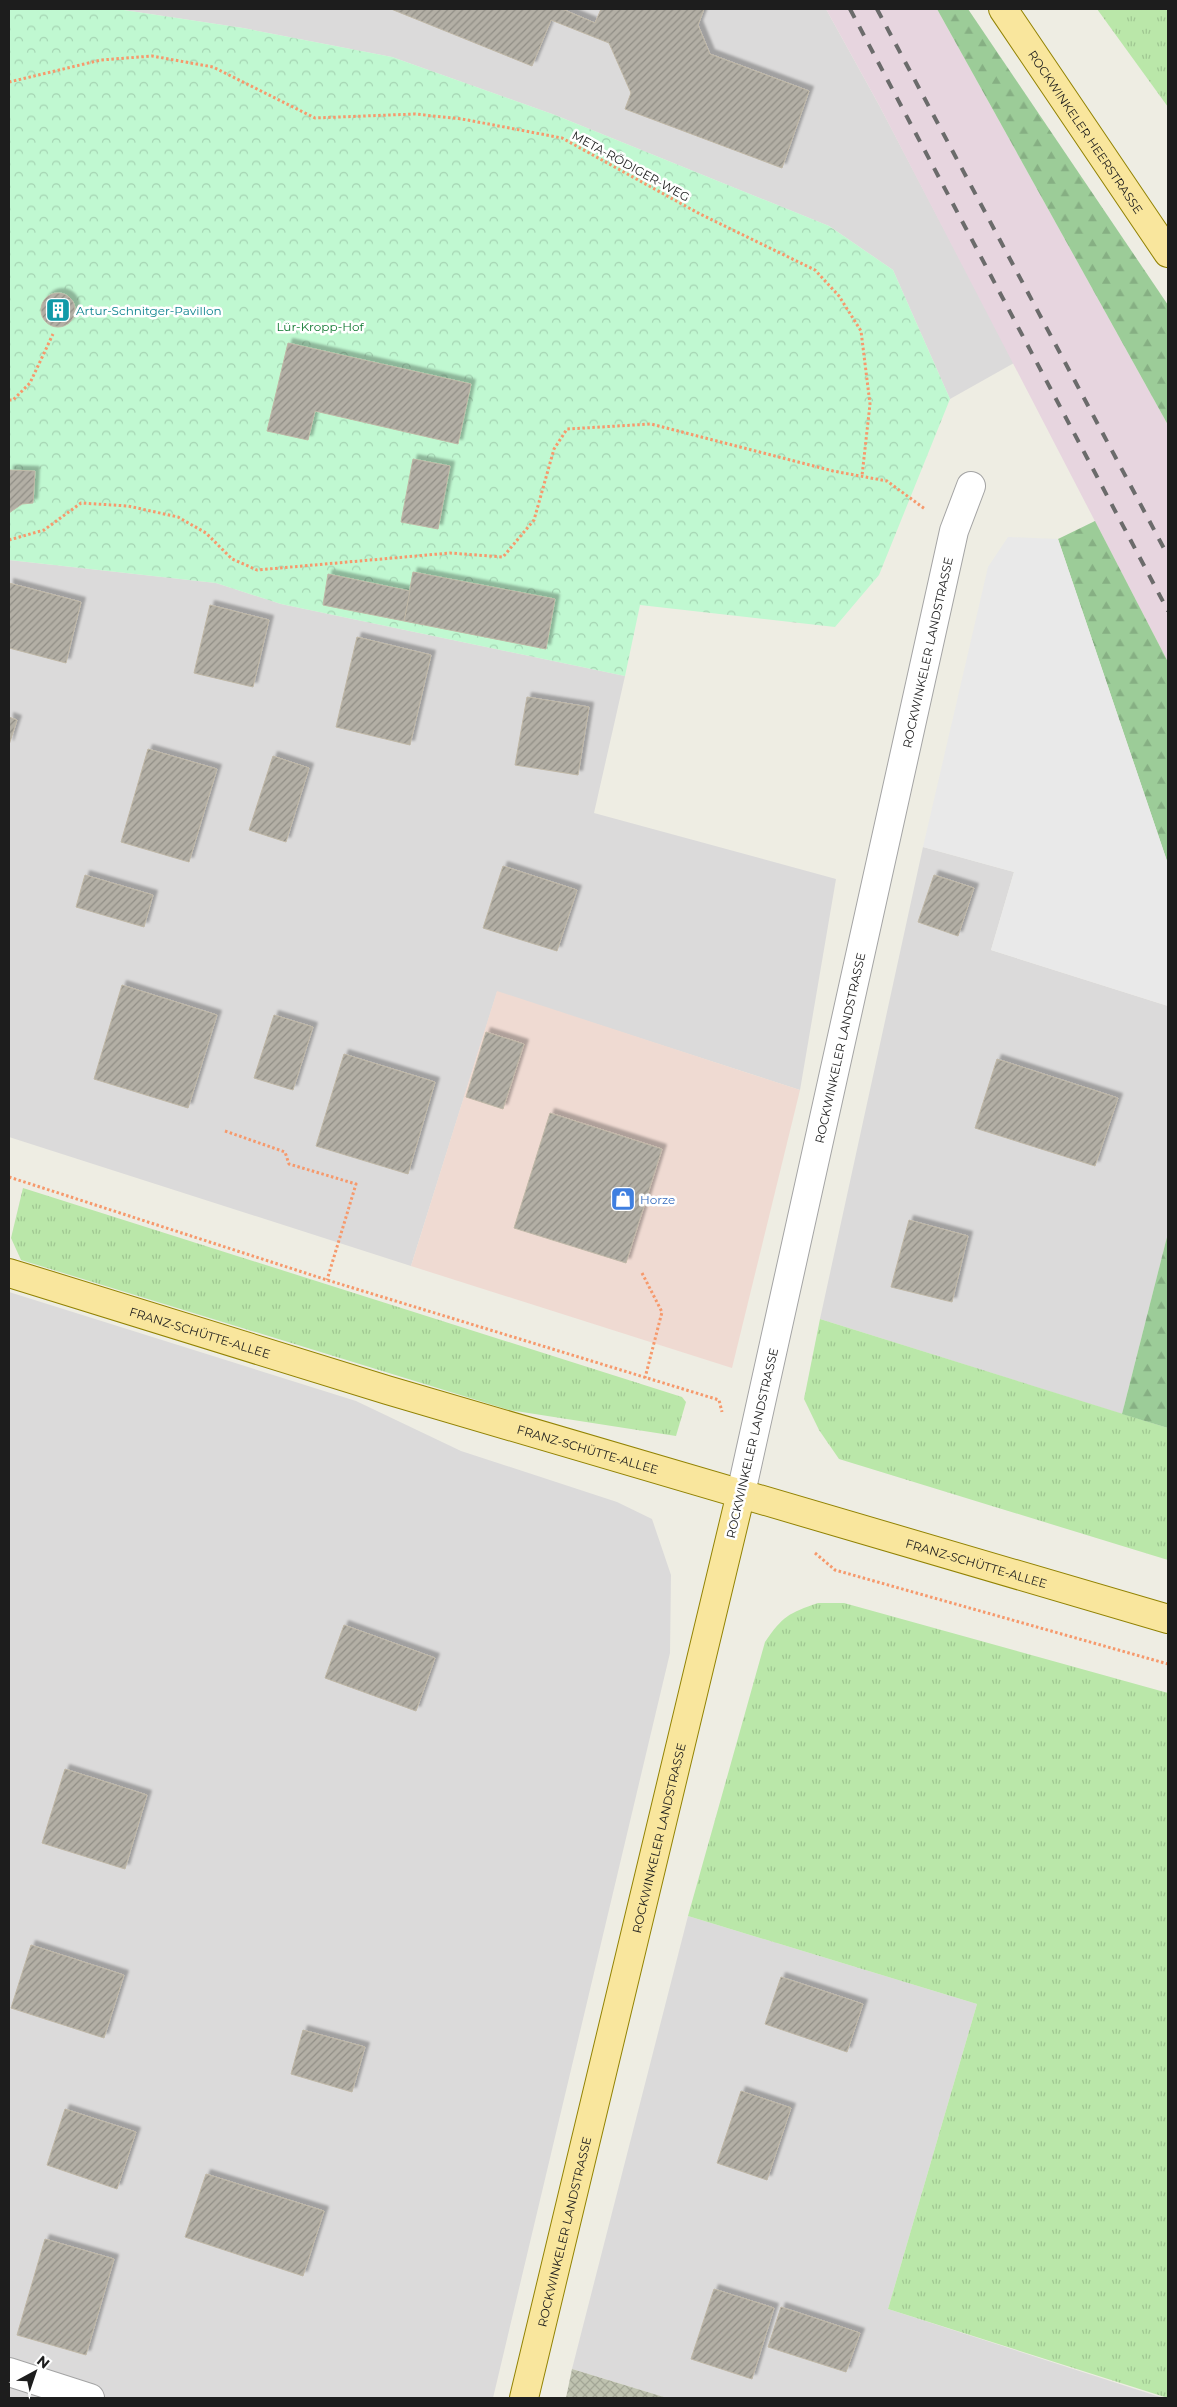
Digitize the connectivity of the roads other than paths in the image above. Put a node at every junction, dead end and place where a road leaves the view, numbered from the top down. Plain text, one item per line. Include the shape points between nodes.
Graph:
1 (1003, 9) edge
2 (1168, 253) edge
3 (971, 486) dead end
4 (9, 1273) edge
5 (741, 1492) junction
6 (1168, 1619) edge
7 (9, 2372) edge
8 (90, 2398) edge
9 (524, 2398) edge

1 - 2 main road, ROCKWINKELER HEERSTRASSE
3 - 5 street, ROCKWINKELER LANDSTRASSE via 954,530
4 - 5 main road, FRANZ-SCHÜTTE-ALLEE via 387,1390
5 - 6 main road, FRANZ-SCHÜTTE-ALLEE
5 - 9 main road, ROCKWINKELER LANDSTRASSE
7 - 8 street

